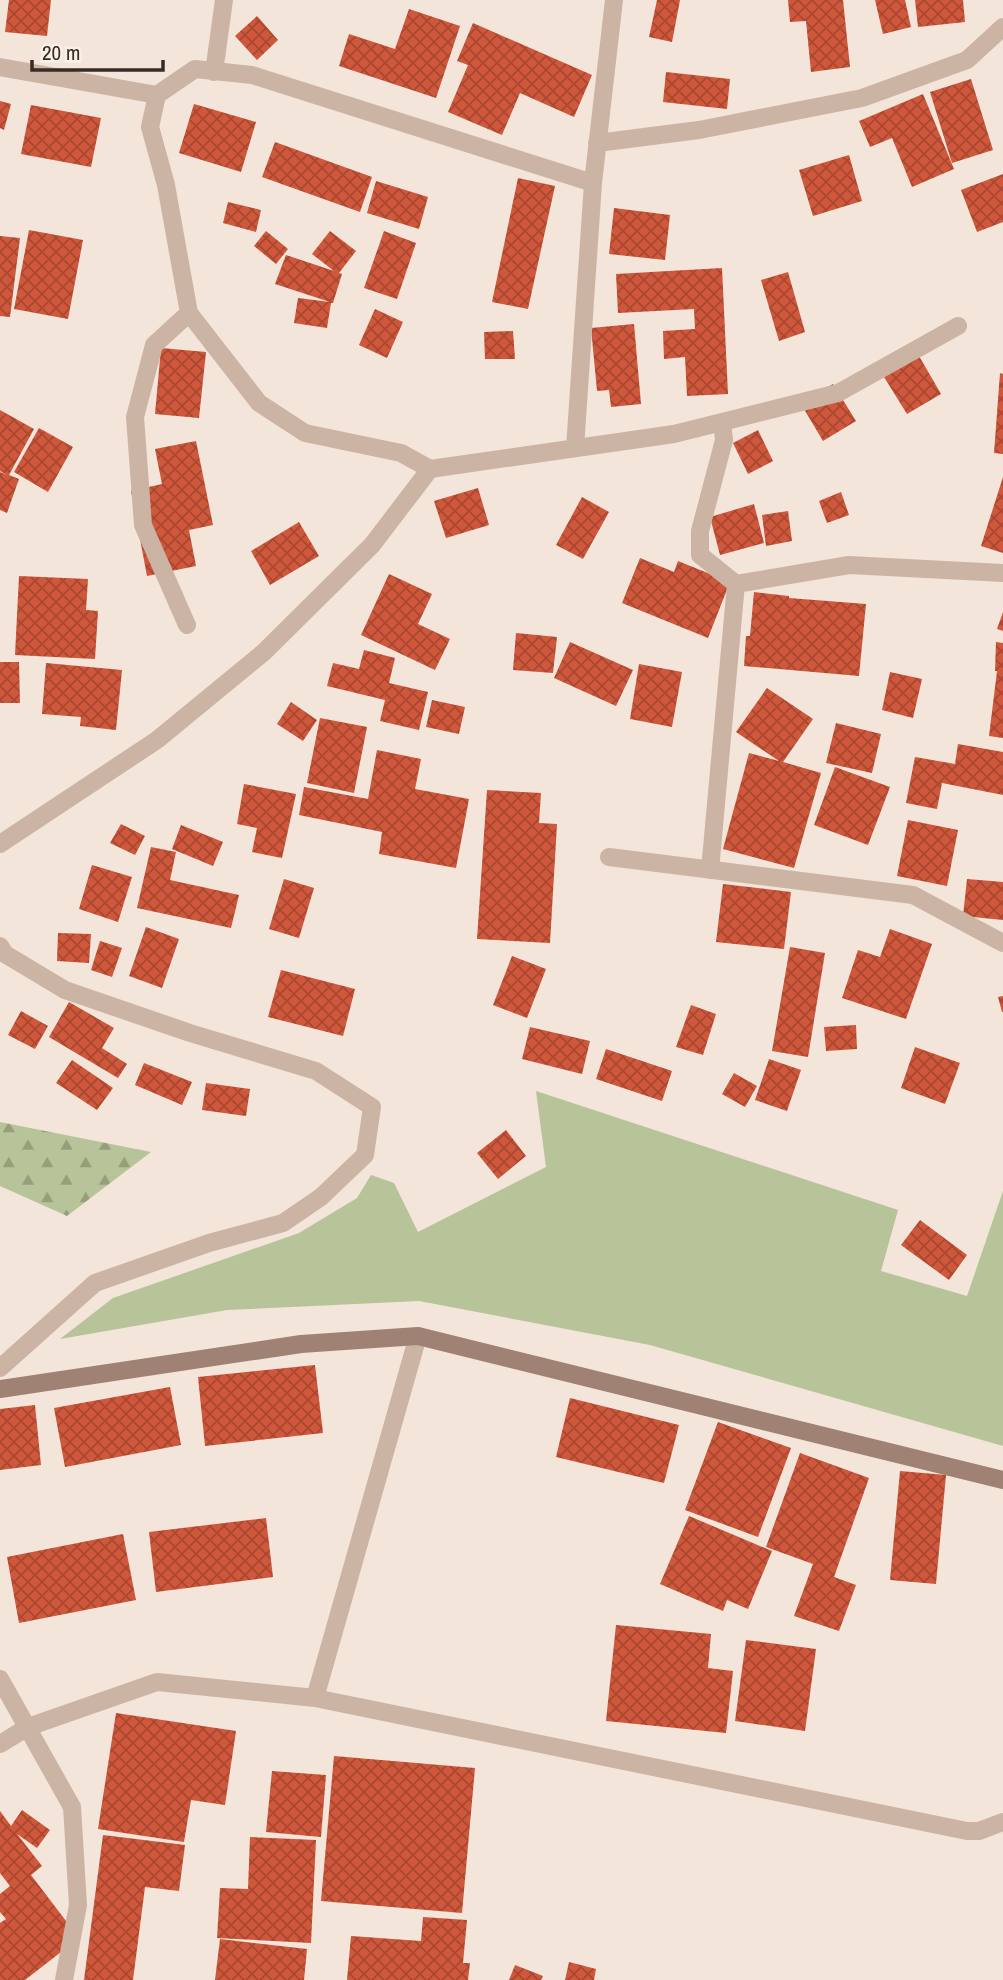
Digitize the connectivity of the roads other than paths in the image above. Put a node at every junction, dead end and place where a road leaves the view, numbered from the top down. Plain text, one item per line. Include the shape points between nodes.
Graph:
1 (224, 0) edge
2 (614, 0) edge
3 (1003, 27) edge
4 (0, 67) edge
5 (214, 72) junction
6 (157, 95) junction
7 (597, 143) junction
8 (593, 183) junction
9 (189, 313) junction
10 (958, 326) dead end
11 (722, 422) junction
12 (575, 448) junction
13 (430, 469) junction
14 (1003, 573) edge
15 (736, 584) junction
16 (187, 625) dead end
17 (0, 844) edge
18 (609, 857) dead end
19 (710, 870) junction
20 (1003, 943) edge
21 (0, 946) edge
22 (418, 1336) junction
23 (0, 1368) edge
24 (0, 1389) edge
25 (1003, 1479) edge
26 (0, 1679) edge
27 (315, 1698) junction
28 (28, 1727) junction
29 (0, 1744) edge
30 (1003, 1822) edge
31 (64, 1980) edge

1 - 5 street
2 - 7 street
3 - 7 street via 967,60 862,98 699,130
4 - 6 street
5 - 6 street via 195,69
5 - 8 street via 252,75
6 - 9 street via 150,127 166,185
7 - 8 street
8 - 12 street
9 - 13 street via 259,402 305,433 401,453
9 - 16 street via 154,345 135,417 143,525
10 - 11 street via 838,393
11 - 12 street
11 - 15 street via 724,440 700,531 700,555
12 - 13 street
13 - 17 street via 372,545 264,652 157,740
14 - 15 street via 849,565
15 - 19 street
18 - 19 street
19 - 20 street via 913,895
21 - 23 street via 5,954 65,989 316,1071 372,1107 365,1155 321,1197 283,1223 95,1283
22 - 24 street via 301,1344
22 - 25 street
22 - 27 street
26 - 28 street
27 - 28 street via 157,1682
27 - 30 street via 967,1831
28 - 29 street
28 - 31 street via 72,1807 78,1905

